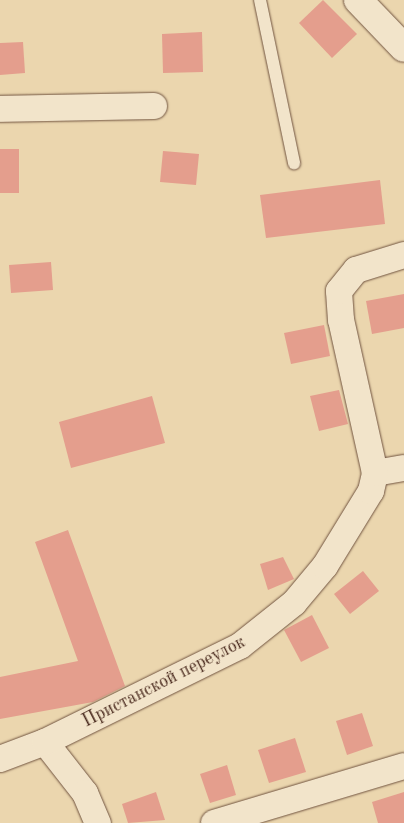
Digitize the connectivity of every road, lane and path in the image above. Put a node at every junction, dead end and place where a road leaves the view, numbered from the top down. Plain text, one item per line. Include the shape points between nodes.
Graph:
1 (260, 0) edge
2 (358, 0) edge
3 (404, 48) edge
4 (154, 106) dead end
5 (0, 109) edge
6 (294, 163) dead end
7 (404, 255) edge
8 (404, 468) edge
9 (375, 473) junction
10 (45, 742) junction
11 (0, 759) edge
12 (404, 766) edge
13 (98, 823) edge
14 (214, 823) edge

1 - 6 lane
2 - 3 street
4 - 5 street
7 - 9 street, Пристанской переулок via 356,270 339,291 341,320
8 - 9 street
9 - 10 street, Пристанской переулок via 371,492 325,566 294,603 264,630 240,646
10 - 11 street, Пристанской переулок
10 - 13 street via 85,792
12 - 14 street

